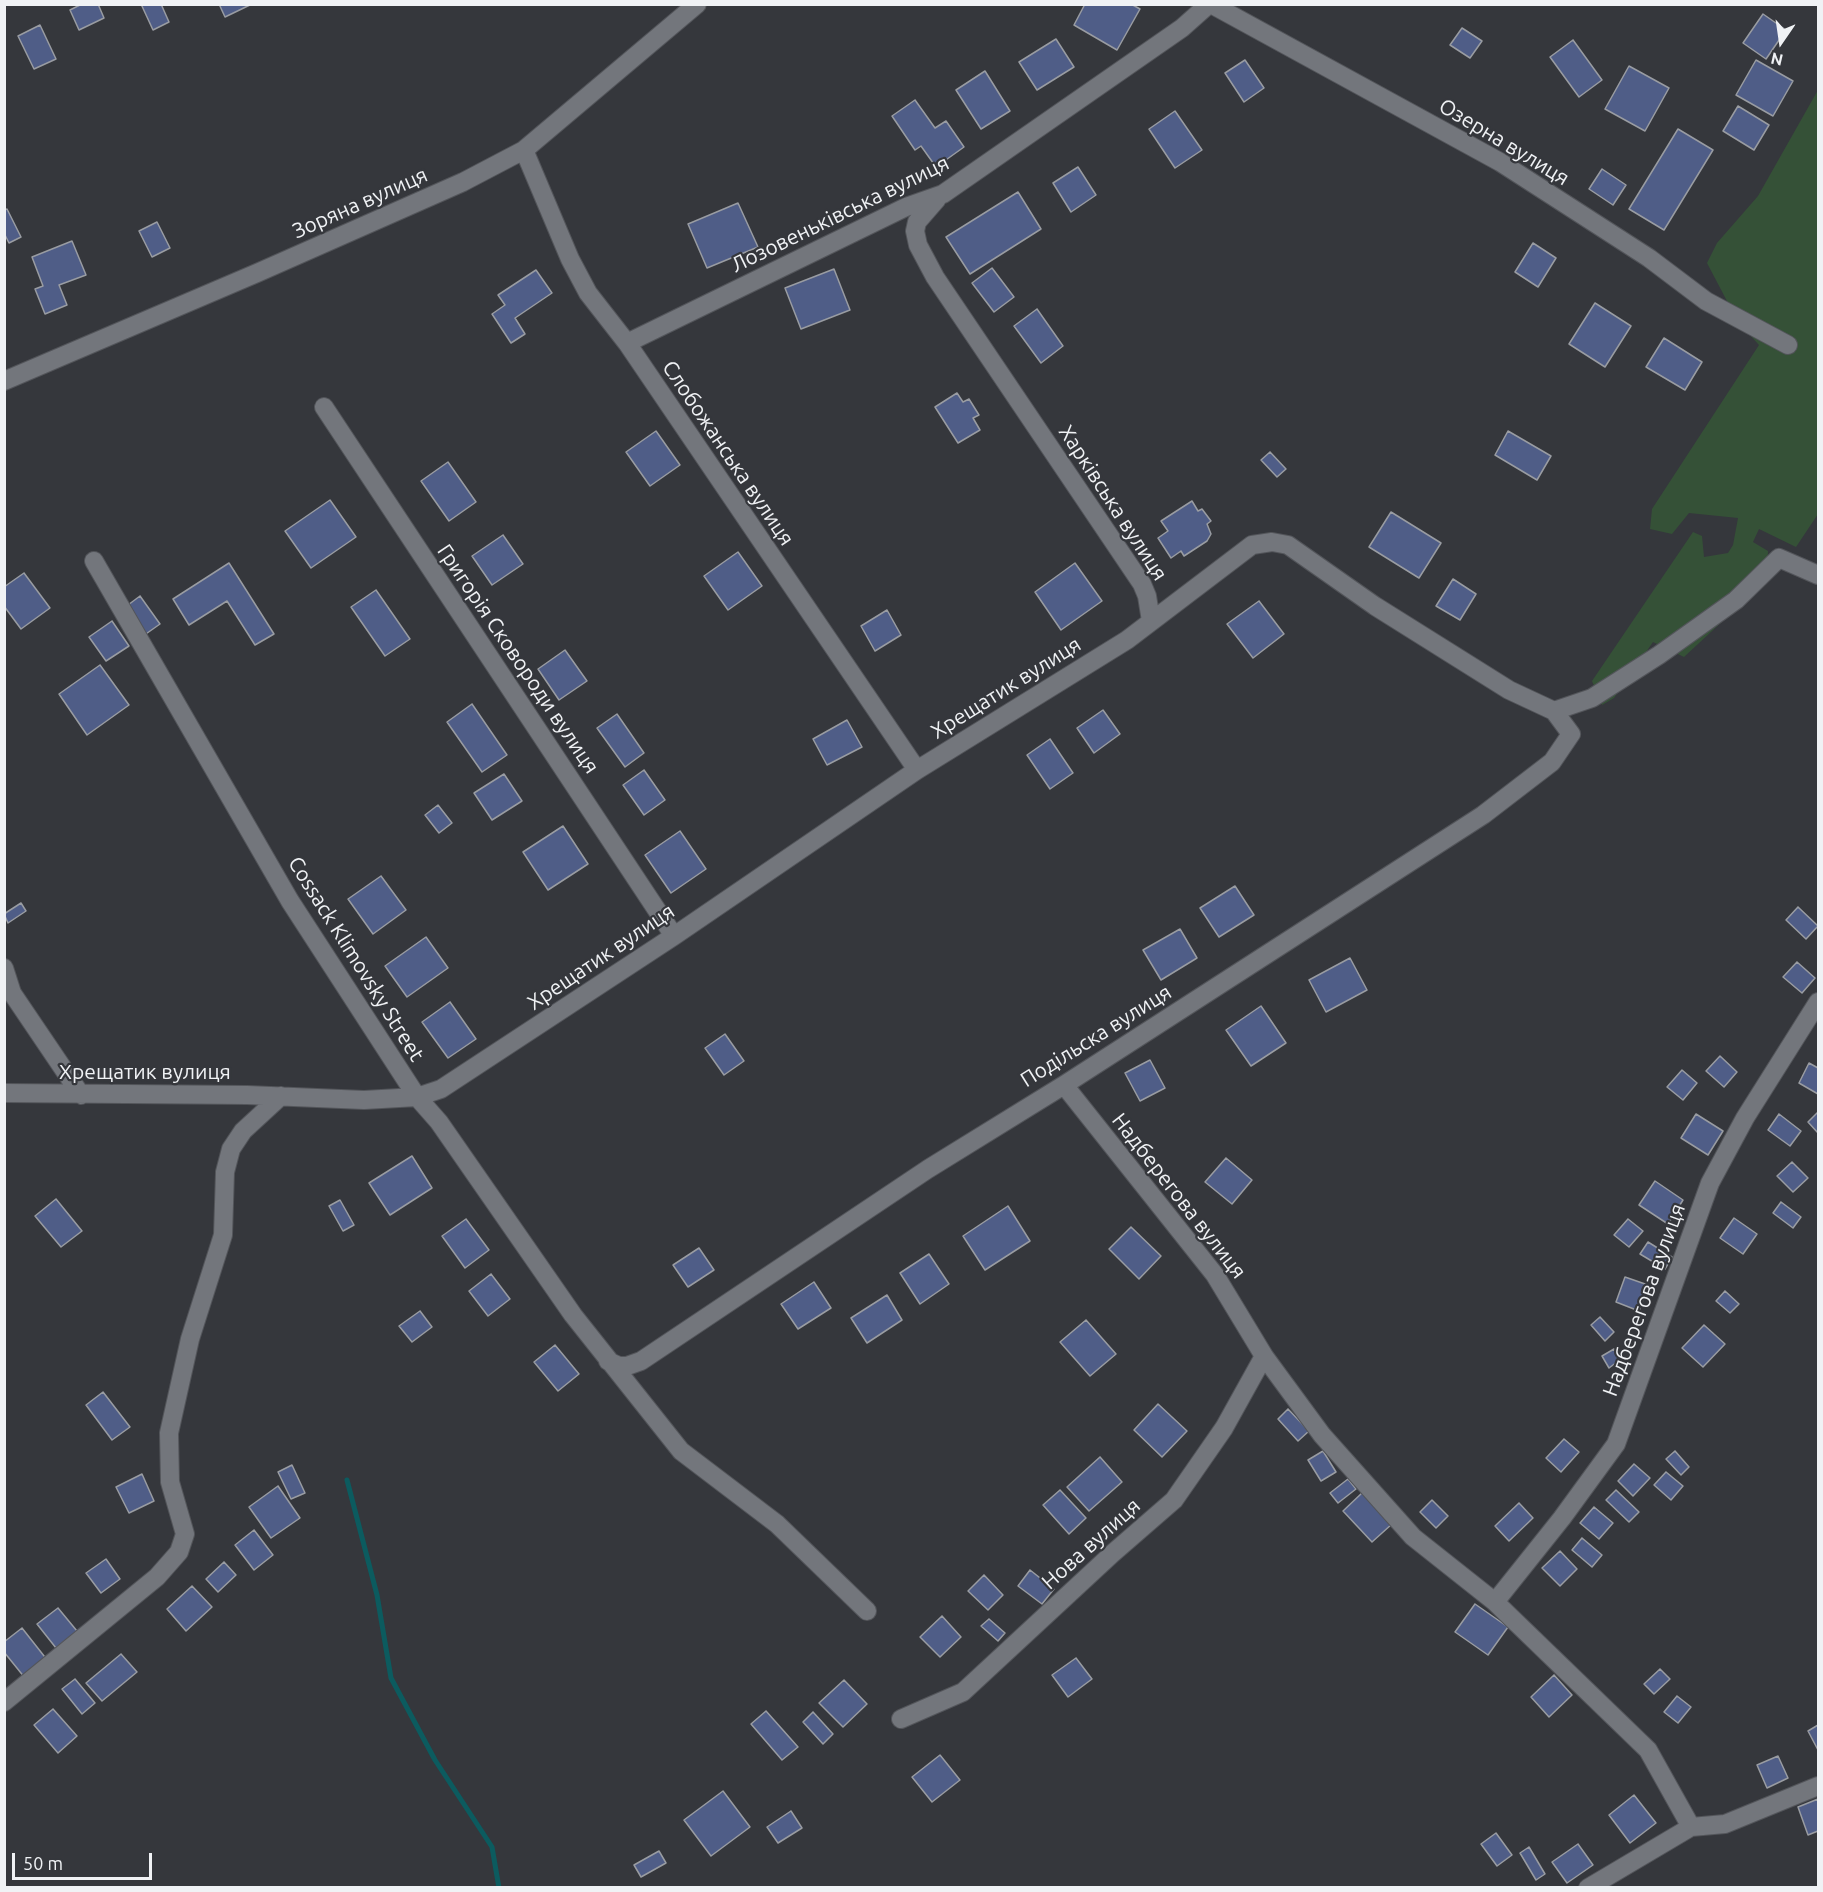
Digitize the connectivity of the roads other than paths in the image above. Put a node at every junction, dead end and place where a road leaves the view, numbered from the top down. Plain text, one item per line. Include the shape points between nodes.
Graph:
1 (697, 4) edge
2 (1210, 4) edge
3 (524, 150) junction
4 (943, 194) junction
5 (627, 343) junction
6 (1788, 345) dead end
7 (4, 381) edge
8 (324, 407) dead end
9 (94, 561) dead end
10 (1818, 575) edge
11 (1151, 621) junction
12 (1554, 711) junction
13 (917, 770) junction
14 (674, 936) junction
15 (4, 968) edge
16 (1818, 1002) edge
17 (1064, 1085) junction
18 (4, 1093) edge
19 (81, 1095) junction
20 (281, 1096) junction
21 (417, 1097) junction
22 (1264, 1356) junction
23 (608, 1361) junction
24 (1495, 1602) junction
25 (867, 1611) dead end
26 (4, 1702) edge
27 (901, 1719) dead end
28 (1818, 1786) edge
29 (1691, 1827) junction
30 (1588, 1887) edge

1 - 3 street, Зоряна вулиця
2 - 4 street, Лозовеньківська вулиця via 1182,28
2 - 6 street, Озерна вулиця via 1500,162 1649,258 1706,301
3 - 5 street, Слобожанська вулиця via 570,260 588,293
3 - 7 street, Зоряна вулиця via 463,182 279,264
4 - 5 street, Лозовеньківська вулиця via 906,207
4 - 11 street, Харківська вулиця via 919,218 915,231 918,245 1142,584
5 - 13 street, Слобожанська вулиця
8 - 14 street, Григорія Сковороди вулиця
9 - 21 street, Cossack Klimovsky Street via 290,901
10 - 12 street via 1779,558 1736,600 1659,655 1592,698
11 - 12 street, Харківська вулиця via 1252,544 1288,545 1375,606 1509,690
11 - 13 street, Хрещатик вулиця via 1127,640
12 - 17 street, Подільска вулиця via 1571,734 1552,762 1483,815
13 - 14 street, Хрещатик вулиця
14 - 21 street, Хрещатик вулиця via 473,1070 441,1089
15 - 19 street via 12,993
16 - 24 street, Надберегова вулиця via 1744,1118 1710,1183 1616,1444
17 - 22 street, Надберегова вулиця via 1215,1275
17 - 23 street, Подільска вулиця via 928,1169 641,1361 627,1366
18 - 19 street, Хрещатик вулиця
19 - 20 street, Хрещатик вулиця
20 - 21 street, Хрещатик вулиця via 364,1100
20 - 26 street via 243,1131 231,1149 225,1172 223,1234 190,1339 169,1433 170,1482 184,1534 179,1552 157,1577
21 - 23 street, Cossack Klimovsky Street via 439,1122
22 - 24 street, Надберегова вулиця via 1322,1435 1413,1537
22 - 27 street, Нова вулиця via 1224,1428 1174,1500 963,1692
23 - 25 street via 681,1451 777,1524
24 - 29 street, Надберегова вулиця via 1648,1750
28 - 29 street via 1725,1824
29 - 30 street

